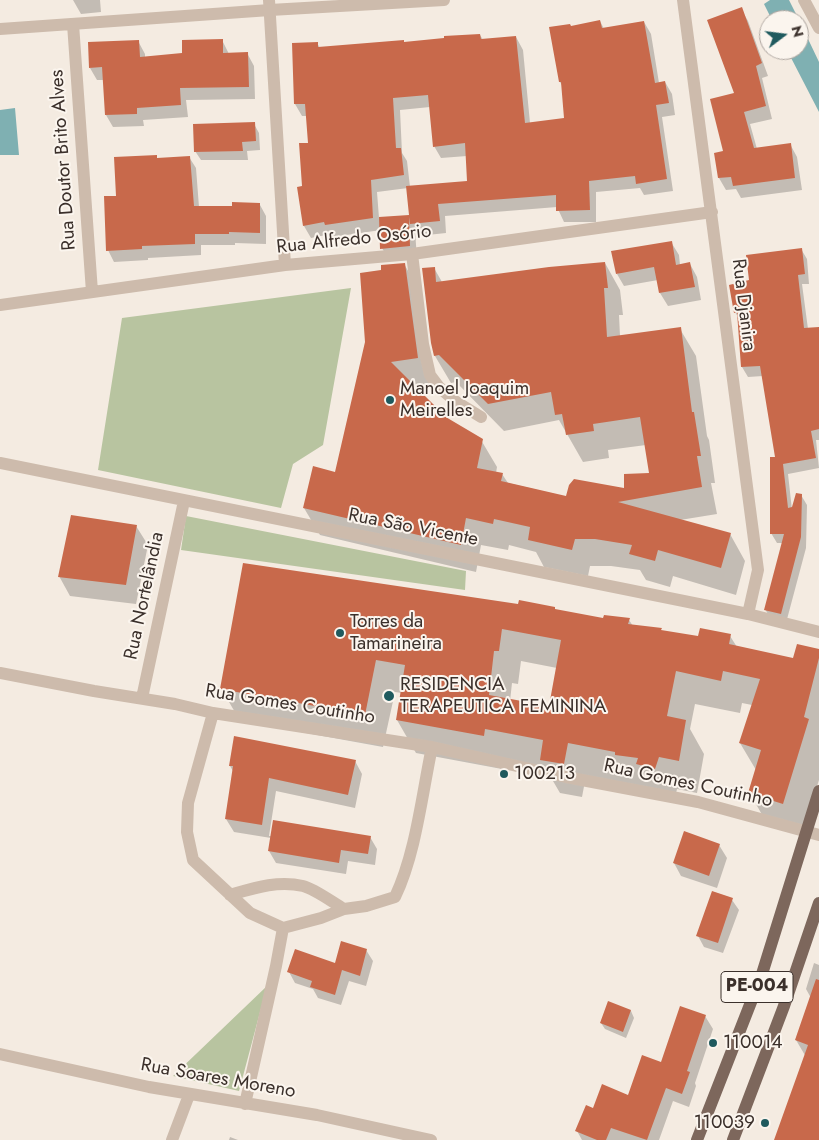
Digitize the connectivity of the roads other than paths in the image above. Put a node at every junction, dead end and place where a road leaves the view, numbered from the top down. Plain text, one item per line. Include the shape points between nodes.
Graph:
1 (444, 0) edge
2 (683, 0) edge
3 (804, 0) edge
4 (270, 5) edge
5 (73, 24) junction
6 (819, 28) edge
7 (0, 29) edge
8 (712, 212) junction
9 (412, 254) junction
10 (285, 266) junction
11 (92, 292) junction
12 (0, 305) edge
13 (481, 417) dead end
14 (0, 463) edge
15 (184, 501) junction
16 (748, 614) junction
17 (819, 632) edge
18 (0, 673) edge
19 (142, 698) junction
20 (213, 713) junction
21 (432, 747) junction
22 (819, 791) edge
23 (813, 833) edge
24 (230, 895) junction
25 (819, 903) edge
26 (344, 909) junction
27 (283, 928) junction
28 (0, 1054) edge
29 (189, 1095) junction
30 (245, 1104) junction
31 (172, 1140) edge
32 (430, 1140) edge
33 (697, 1140) edge
34 (732, 1140) edge

1 - 4 street
2 - 8 street, Rua Djanira
3 - 6 street
4 - 5 street
4 - 10 street
5 - 7 street
5 - 11 street, Rua Doutor Brito Alves
8 - 9 street, Rua Alfredo Osório
8 - 16 street, Rua Djanira via 758,570
9 - 10 street, Rua Alfredo Osório
9 - 13 street via 430,375 454,401
10 - 11 street, Rua Alfredo Osório
11 - 12 street, Rua Alfredo Osório
14 - 15 street, Rua São Vicente
15 - 16 street, Rua São Vicente
15 - 19 street, Rua Nortelândia
16 - 17 street, Rua São Vicente
18 - 19 street, Rua Gomes Coutinho
19 - 20 street, Rua Gomes Coutinho
20 - 21 street, Rua Gomes Coutinho
20 - 24 street via 188,803 187,832 193,860
21 - 23 street, Rua Gomes Coutinho via 566,778 698,802
21 - 26 street via 409,859 395,897
22 - 23 main road, PE-004
23 - 33 main road, PE-004
24 - 26 street via 283,883 304,886
24 - 27 street via 250,913
25 - 34 main road, PE-004 via 784,1006
26 - 27 street
27 - 30 street
28 - 29 street, Rua Soares Moreno
29 - 30 street, Rua Soares Moreno
29 - 31 street
30 - 32 street, Rua Soares Moreno via 317,1115

